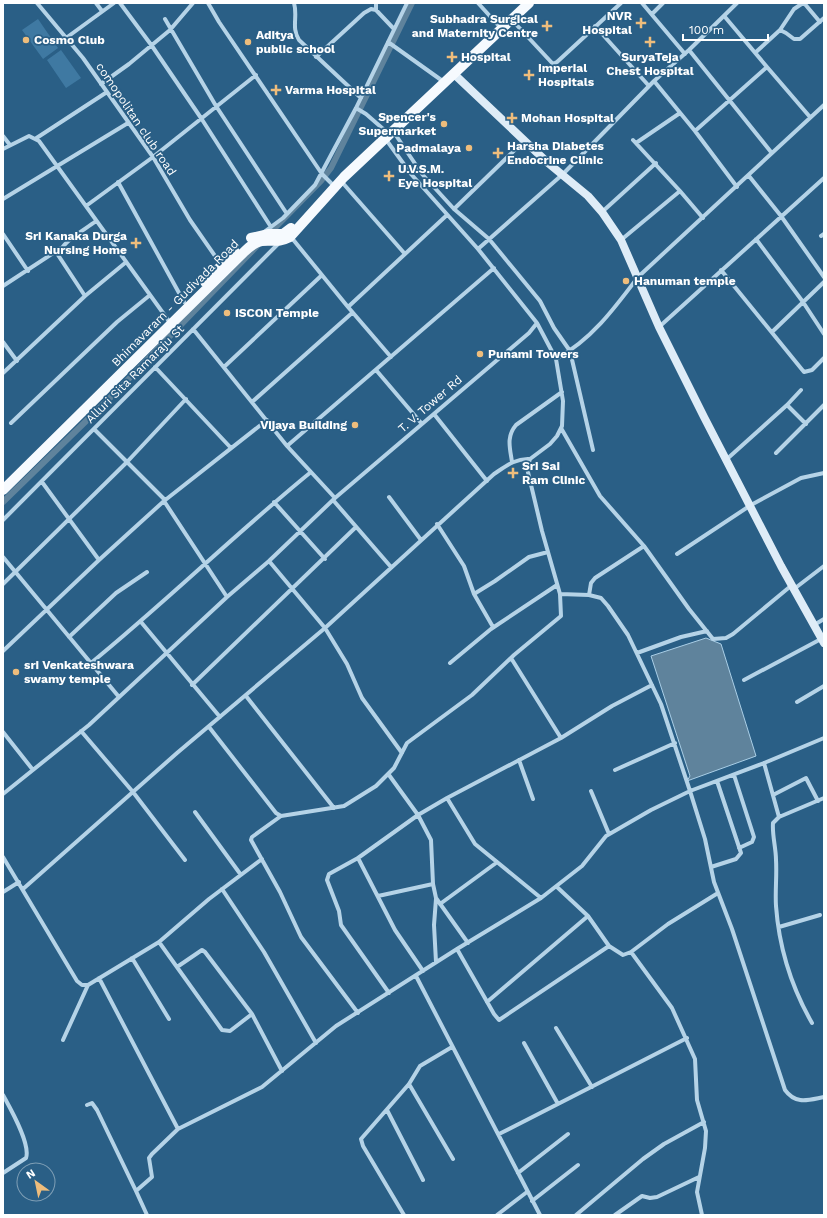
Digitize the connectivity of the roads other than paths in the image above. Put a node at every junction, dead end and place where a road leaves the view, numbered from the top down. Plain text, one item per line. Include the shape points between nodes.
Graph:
1 (37, 3) edge
2 (96, 3) edge
3 (114, 3) edge
4 (120, 3) edge
5 (193, 3) edge
6 (208, 3) edge
7 (294, 3) edge
8 (376, 3) edge
9 (407, 3) edge
10 (478, 3) edge
11 (521, 3) edge
12 (528, 3) edge
13 (621, 3) edge
14 (642, 3) edge
15 (663, 3) edge
16 (737, 3) edge
17 (804, 3) edge
18 (376, 10) junction
19 (102, 11) junction
20 (652, 14) junction
21 (725, 17) junction
22 (824, 18) edge
23 (164, 19) dead end
24 (511, 20) junction
25 (820, 22) junction
26 (498, 25) junction
27 (596, 26) junction
28 (394, 29) junction
29 (170, 30) junction
30 (780, 30) junction
31 (66, 38) junction
32 (388, 42) junction
33 (152, 46) junction
34 (689, 50) junction
35 (756, 52) junction
36 (685, 54) junction
37 (316, 56) junction
38 (767, 67) junction
39 (454, 74) junction
40 (256, 75) junction
41 (442, 81) junction
42 (654, 81) junction
43 (101, 84) junction
44 (649, 86) junction
45 (107, 92) junction
46 (361, 98) junction
47 (730, 99) junction
48 (824, 105) edge
49 (216, 106) junction
50 (356, 108) junction
51 (680, 113) junction
52 (810, 117) junction
53 (201, 118) junction
54 (128, 122) junction
55 (695, 131) junction
56 (387, 134) junction
57 (3, 136) edge
58 (35, 139) junction
59 (524, 141) junction
60 (10, 145) junction
61 (3, 149) edge
62 (771, 152) junction
63 (153, 157) junction
64 (656, 163) junction
65 (56, 166) junction
66 (563, 174) junction
67 (322, 175) junction
68 (749, 176) junction
69 (823, 180) edge
70 (118, 182) junction
71 (334, 182) junction
72 (737, 187) junction
73 (680, 191) junction
74 (3, 199) edge
75 (86, 206) junction
76 (454, 209) junction
77 (602, 212) junction
78 (287, 214) junction
79 (447, 215) junction
80 (782, 216) junction
81 (703, 218) junction
82 (96, 221) junction
83 (3, 234) edge
84 (271, 237) junction
85 (489, 239) junction
86 (756, 239) junction
87 (621, 240) junction
88 (61, 248) junction
89 (478, 249) junction
90 (406, 254) junction
91 (125, 263) junction
92 (224, 268) junction
93 (494, 268) junction
94 (721, 270) junction
95 (28, 271) junction
96 (322, 275) junction
97 (638, 277) junction
98 (824, 277) edge
99 (824, 282) edge
100 (3, 286) edge
101 (150, 295) junction
102 (85, 296) junction
103 (184, 302) junction
104 (803, 302) junction
105 (348, 307) junction
106 (352, 313) junction
107 (169, 322) junction
108 (537, 324) junction
109 (659, 326) junction
110 (193, 329) junction
111 (772, 332) junction
112 (824, 334) edge
113 (3, 342) edge
114 (570, 351) junction
115 (391, 357) junction
116 (824, 358) edge
117 (556, 359) junction
118 (16, 361) junction
119 (224, 366) junction
120 (155, 367) junction
121 (376, 370) junction
122 (3, 373) edge
123 (801, 390) dead end
124 (562, 392) junction
125 (186, 400) junction
126 (252, 402) junction
127 (787, 405) junction
128 (824, 405) edge
129 (434, 414) junction
130 (267, 420) junction
131 (11, 423) dead end
132 (422, 424) junction
133 (806, 424) junction
134 (561, 428) junction
135 (94, 430) junction
136 (50, 440) junction
137 (287, 446) junction
138 (231, 448) junction
139 (593, 450) dead end
140 (776, 453) dead end
141 (530, 459) junction
142 (727, 459) junction
143 (127, 462) junction
144 (512, 462) junction
145 (311, 472) junction
146 (824, 473) edge
147 (487, 481) junction
148 (3, 482) edge
149 (42, 482) junction
150 (3, 490) edge
151 (389, 497) dead end
152 (334, 499) junction
153 (165, 500) junction
154 (274, 502) junction
155 (751, 505) junction
156 (69, 518) junction
157 (3, 520) edge
158 (437, 524) junction
159 (356, 527) junction
160 (300, 532) junction
161 (420, 540) junction
162 (644, 546) junction
163 (548, 552) junction
164 (677, 554) dead end
165 (3, 557) edge
166 (325, 559) junction
167 (99, 560) junction
168 (269, 561) junction
169 (206, 564) junction
170 (824, 566) edge
171 (391, 567) junction
172 (16, 572) junction
173 (147, 572) dead end
174 (3, 584) edge
175 (557, 585) junction
176 (793, 587) junction
177 (293, 590) junction
178 (474, 594) junction
179 (560, 594) junction
180 (589, 595) junction
181 (227, 597) junction
182 (47, 609) junction
183 (824, 619) edge
184 (141, 622) junction
185 (814, 625) junction
186 (493, 627) junction
187 (325, 628) junction
188 (707, 631) junction
189 (70, 637) junction
190 (823, 641) edge
191 (3, 651) edge
192 (637, 653) junction
193 (166, 654) junction
194 (511, 658) junction
195 (92, 663) junction
196 (450, 663) dead end
197 (744, 680) dead end
198 (192, 685) junction
199 (652, 685) junction
200 (824, 686) edge
201 (246, 696) junction
202 (119, 697) junction
203 (797, 702) dead end
204 (220, 717) junction
205 (209, 727) junction
206 (81, 731) junction
207 (3, 732) edge
208 (561, 738) junction
209 (824, 738) edge
210 (675, 743) junction
211 (402, 753) junction
212 (518, 760) junction
213 (764, 764) junction
214 (33, 770) junction
215 (615, 770) dead end
216 (389, 775) junction
217 (734, 775) junction
218 (717, 781) junction
219 (592, 791) dead end
220 (690, 791) junction
221 (133, 792) junction
222 (3, 794) edge
223 (773, 795) junction
224 (447, 798) junction
225 (824, 798) edge
226 (533, 799) dead end
227 (818, 801) junction
228 (334, 808) junction
229 (195, 812) dead end
230 (418, 815) junction
231 (281, 816) junction
232 (780, 817) junction
233 (609, 834) junction
234 (740, 848) junction
235 (3, 857) edge
236 (358, 858) junction
237 (262, 859) junction
238 (185, 860) dead end
239 (496, 863) junction
240 (711, 867) junction
241 (241, 875) junction
242 (19, 882) junction
243 (433, 884) junction
244 (557, 887) junction
245 (23, 889) junction
246 (222, 889) junction
247 (3, 892) edge
248 (718, 893) junction
249 (378, 896) junction
250 (436, 898) junction
251 (541, 898) junction
252 (440, 904) junction
253 (820, 915) dead end
254 (588, 916) junction
255 (779, 927) junction
256 (159, 942) junction
257 (468, 943) junction
258 (609, 946) junction
259 (457, 949) junction
260 (632, 952) junction
261 (132, 958) junction
262 (436, 962) junction
263 (178, 967) junction
264 (423, 971) junction
265 (416, 976) junction
266 (99, 978) junction
267 (88, 985) junction
268 (389, 993) junction
269 (487, 1002) junction
270 (358, 1013) junction
271 (252, 1014) junction
272 (169, 1019) dead end
273 (812, 1023) dead end
274 (556, 1028) dead end
275 (687, 1038) junction
276 (63, 1040) dead end
277 (316, 1043) junction
278 (524, 1043) dead end
279 (452, 1047) junction
280 (282, 1071) junction
281 (409, 1084) junction
282 (592, 1087) junction
283 (3, 1095) edge
284 (824, 1097) edge
285 (8, 1103) junction
286 (558, 1104) junction
287 (87, 1105) dead end
288 (3, 1106) edge
289 (387, 1110) junction
290 (704, 1122) junction
291 (178, 1129) junction
292 (499, 1134) junction
293 (568, 1134) dead end
294 (453, 1159) dead end
295 (578, 1165) dead end
296 (3, 1173) edge
297 (518, 1173) junction
298 (699, 1177) junction
299 (423, 1180) dead end
300 (136, 1191) junction
301 (527, 1192) junction
302 (532, 1201) junction
303 (147, 1215) edge
304 (404, 1215) edge
305 (497, 1215) edge
306 (540, 1215) edge
307 (576, 1215) edge
308 (615, 1215) edge
309 (702, 1215) edge

1 - 31 street, comopolitan club road
2 - 19 street
3 - 19 street
4 - 33 street
5 - 29 street
6 - 40 street
7 - 37 street via 295,34
8 - 18 street
9 - 28 street, Alluri Sita Ramaraju St
10 - 26 street
11 - 26 main road
12 - 24 main road
13 - 27 street
14 - 20 street
15 - 20 street
16 - 21 street
17 - 25 street
17 - 30 street via 794,9
18 - 28 street
18 - 37 street via 371,9 364,13
19 - 31 street
20 - 36 street
21 - 34 street
21 - 35 street
22 - 25 street
23 - 29 street
24 - 27 street via 553,64
24 - 39 main road
25 - 30 street via 800,39 794,39
26 - 41 main road
27 - 44 street
28 - 32 street, Alluri Sita Ramaraju St
29 - 33 street
29 - 49 street
30 - 35 street
31 - 43 street, comopolitan club road
32 - 41 street
32 - 46 street, Alluri Sita Ramaraju St
33 - 43 street
33 - 53 street
34 - 36 street
34 - 47 street
35 - 38 street
36 - 42 street
37 - 46 street
38 - 47 street
38 - 52 street
39 - 41 main road
39 - 59 main road
40 - 49 street
40 - 67 street
41 - 56 main road
42 - 44 street
42 - 51 street
43 - 45 street, comopolitan club road
44 - 66 street
45 - 54 street, comopolitan club road
45 - 58 street
46 - 50 street, Alluri Sita Ramaraju St
47 - 55 street
47 - 62 street
48 - 52 street
49 - 53 street
49 - 78 street
50 - 56 street
50 - 67 street, Alluri Sita Ramaraju St
51 - 55 street
51 - 64 street via 635,141
52 - 62 street
53 - 63 street
53 - 84 street
54 - 63 street, comopolitan club road
54 - 65 street
55 - 72 street
56 - 71 main road
56 - 76 street
56 - 79 street via 411,174
57 - 60 street
58 - 60 street via 29,136
58 - 65 street
59 - 66 main road
59 - 76 street
60 - 61 street
62 - 68 street
63 - 70 street
63 - 92 street, comopolitan club road via 190,220
64 - 73 street
64 - 77 street
65 - 74 street
65 - 75 street
66 - 77 main road
66 - 85 street
67 - 71 street
67 - 78 street, Alluri Sita Ramaraju St
68 - 72 street
68 - 80 street
69 - 80 street
70 - 75 street
70 - 103 street
71 - 84 main road
71 - 90 street
72 - 81 street
73 - 81 street
73 - 87 street
75 - 82 street
76 - 85 street
77 - 87 main road
78 - 84 street, Alluri Sita Ramaraju St
79 - 89 street
79 - 90 street
80 - 86 street
80 - 98 street
81 - 97 street
82 - 88 street
82 - 91 street
83 - 95 street
84 - 92 main road, Bhimavaram - Gudivada Road
84 - 96 street
84 - 110 street, Alluri Sita Ramaraju St
85 - 89 street
85 - 114 street via 540,301
86 - 94 street
86 - 104 street
87 - 97 main road
88 - 95 street
88 - 102 street via 59,258
89 - 93 street
90 - 105 street
91 - 101 street
91 - 102 street
92 - 103 main road, Bhimavaram - Gudivada Road
92 - 107 main road, Bhimavaram - Gudivada Road
93 - 108 street
93 - 115 street
94 - 109 street
94 - 111 street
95 - 100 street
96 - 105 street
96 - 119 street
97 - 109 main road
97 - 114 street via 614,310
99 - 104 street
101 - 107 street
101 - 131 street via 117,322
102 - 118 street
103 - 107 main road, Bhimavaram - Gudivada Road
104 - 111 street
104 - 112 street
105 - 106 street
106 - 115 street
106 - 126 street
107 - 136 main road, Bhimavaram - Gudivada Road
108 - 117 street
108 - 129 street, T. V. Tower Rd
109 - 142 main road
110 - 119 street
110 - 120 street, Alluri Sita Ramaraju St
111 - 116 street via 804,372 812,370
113 - 118 street
114 - 117 street
114 - 139 street
115 - 121 street
117 - 124 street
118 - 122 street
119 - 126 street
120 - 125 street
120 - 135 street, Alluri Sita Ramaraju St
121 - 132 street
121 - 137 street
123 - 127 street
124 - 134 street via 564,414
124 - 144 street via 516,425 511,432 509,440
125 - 138 street
125 - 143 street
126 - 130 street
127 - 133 street
127 - 142 street
128 - 133 street
129 - 132 street, T. V. Tower Rd
129 - 147 street
130 - 137 street
130 - 138 street
132 - 152 street, T. V. Tower Rd
133 - 140 street
134 - 141 street via 550,444
134 - 162 street via 600,496
135 - 143 street
135 - 149 street, Alluri Sita Ramaraju St
136 - 148 main road, Bhimavaram - Gudivada Road
136 - 150 main road
137 - 145 street
138 - 153 street
141 - 144 street via 522,458
141 - 163 street via 527,468
142 - 155 main road
143 - 153 street
143 - 156 street
144 - 147 street
145 - 152 street
145 - 154 street
146 - 155 street via 800,478
147 - 158 street
149 - 156 street
149 - 157 street, Alluri Sita Ramaraju St
151 - 161 street
152 - 159 street
152 - 160 street, T. V. Tower Rd
153 - 167 street
153 - 169 street
154 - 160 street
154 - 169 street
155 - 164 street
155 - 176 main road
156 - 167 street
156 - 172 street
158 - 161 street
158 - 178 street via 464,566
159 - 166 street
159 - 171 street
160 - 166 street
160 - 168 street, T. V. Tower Rd
161 - 171 street
162 - 180 street via 595,578 591,583
162 - 188 street via 688,609
163 - 175 street
163 - 178 street via 529,557
165 - 172 street
166 - 177 street
167 - 182 street
168 - 177 street
168 - 181 street, T. V. Tower Rd
169 - 181 street
169 - 184 street
170 - 176 street
171 - 187 street
172 - 174 street
172 - 182 street
173 - 189 street via 116,593
175 - 179 street
175 - 186 street
176 - 185 main road
176 - 188 street via 726,638 713,639
177 - 187 street
177 - 198 street
178 - 186 street
179 - 180 street
179 - 194 street via 559,620
180 - 192 street via 601,598 608,606
181 - 193 street, T. V. Tower Rd
182 - 189 street
182 - 191 street
183 - 185 street
184 - 193 street
184 - 195 street
185 - 190 main road
186 - 196 street
187 - 201 street
187 - 211 street via 347,664 362,698
188 - 192 street via 681,637
189 - 195 street
190 - 197 street
192 - 199 street
193 - 198 street
193 - 202 street, T. V. Tower Rd
194 - 208 street
194 - 211 street via 472,695 407,743
195 - 202 street
198 - 204 street
199 - 208 street
199 - 210 street
200 - 203 street
201 - 204 street
201 - 228 street
202 - 206 street, T. V. Tower Rd
204 - 205 street
205 - 221 street
205 - 231 street via 276,813
206 - 214 street, T. V. Tower Rd
206 - 221 street
207 - 214 street
208 - 212 street
209 - 213 street
210 - 215 street
210 - 220 street
211 - 216 street
212 - 224 street
212 - 226 street
213 - 217 street
213 - 223 street
214 - 222 street, T. V. Tower Rd
216 - 228 street via 344,806
216 - 230 street
217 - 218 street
217 - 234 street via 754,837 752,842
218 - 220 street
218 - 234 street
219 - 233 street
220 - 233 street
220 - 240 street
221 - 238 street
221 - 245 street
223 - 227 street via 806,778
223 - 232 street
224 - 230 street
224 - 239 street via 475,844
225 - 227 street
227 - 232 street
228 - 231 street
229 - 241 street
230 - 236 street
230 - 243 street via 431,840
231 - 237 street via 252,837 251,840
232 - 255 street via 773,823 772,830
233 - 244 street via 597,845 582,866
234 - 240 street via 740,857
235 - 242 street
236 - 249 street
236 - 268 street via 329,874 327,880 339,911 341,925
237 - 241 street
237 - 270 street via 301,937
239 - 251 street
239 - 252 street
240 - 248 street
241 - 246 street
242 - 245 street
242 - 247 street
243 - 249 street
243 - 250 street
244 - 251 street
244 - 254 street
245 - 267 street via 77,981 82,985
246 - 256 street
246 - 277 street via 264,952
248 - 260 street via 668,924
248 - 284 street via 785,1090 790,1098 796,1100
249 - 264 street via 395,930
250 - 252 street
250 - 262 street
251 - 257 street
252 - 257 street
253 - 255 street
254 - 258 street
254 - 269 street
255 - 273 street via 786,962 798,999
256 - 261 street
256 - 263 street
257 - 259 street
258 - 260 street via 623,955
258 - 269 street via 499,1020
259 - 262 street
259 - 269 street
260 - 275 street via 672,1008
261 - 266 street
261 - 272 street
262 - 264 street
263 - 271 street via 202,950
263 - 271 street via 222,1030 230,1031
264 - 265 street
265 - 268 street
265 - 279 street
266 - 267 street
266 - 291 street
267 - 276 street
268 - 270 street
270 - 277 street via 336,1026
271 - 280 street
274 - 282 street
275 - 282 street
275 - 290 street via 697,1066 697,1100
277 - 280 street
278 - 286 street
279 - 281 street via 420,1066
279 - 292 street
280 - 291 street via 262,1087
281 - 289 street
281 - 294 street
282 - 286 street
283 - 285 street
285 - 288 street
285 - 296 street via 24,1139 27,1154 26,1158
286 - 292 street
287 - 300 street via 92,1103 97,1110
289 - 299 street
289 - 304 street via 361,1139
290 - 298 street via 705,1148
290 - 307 street via 643,1159
291 - 300 street via 149,1158 152,1177
292 - 297 street
293 - 297 street
295 - 302 street
297 - 301 street
298 - 308 street via 657,1197 642,1196
298 - 309 street via 697,1192
300 - 303 street
301 - 302 street
301 - 305 street
302 - 306 street

